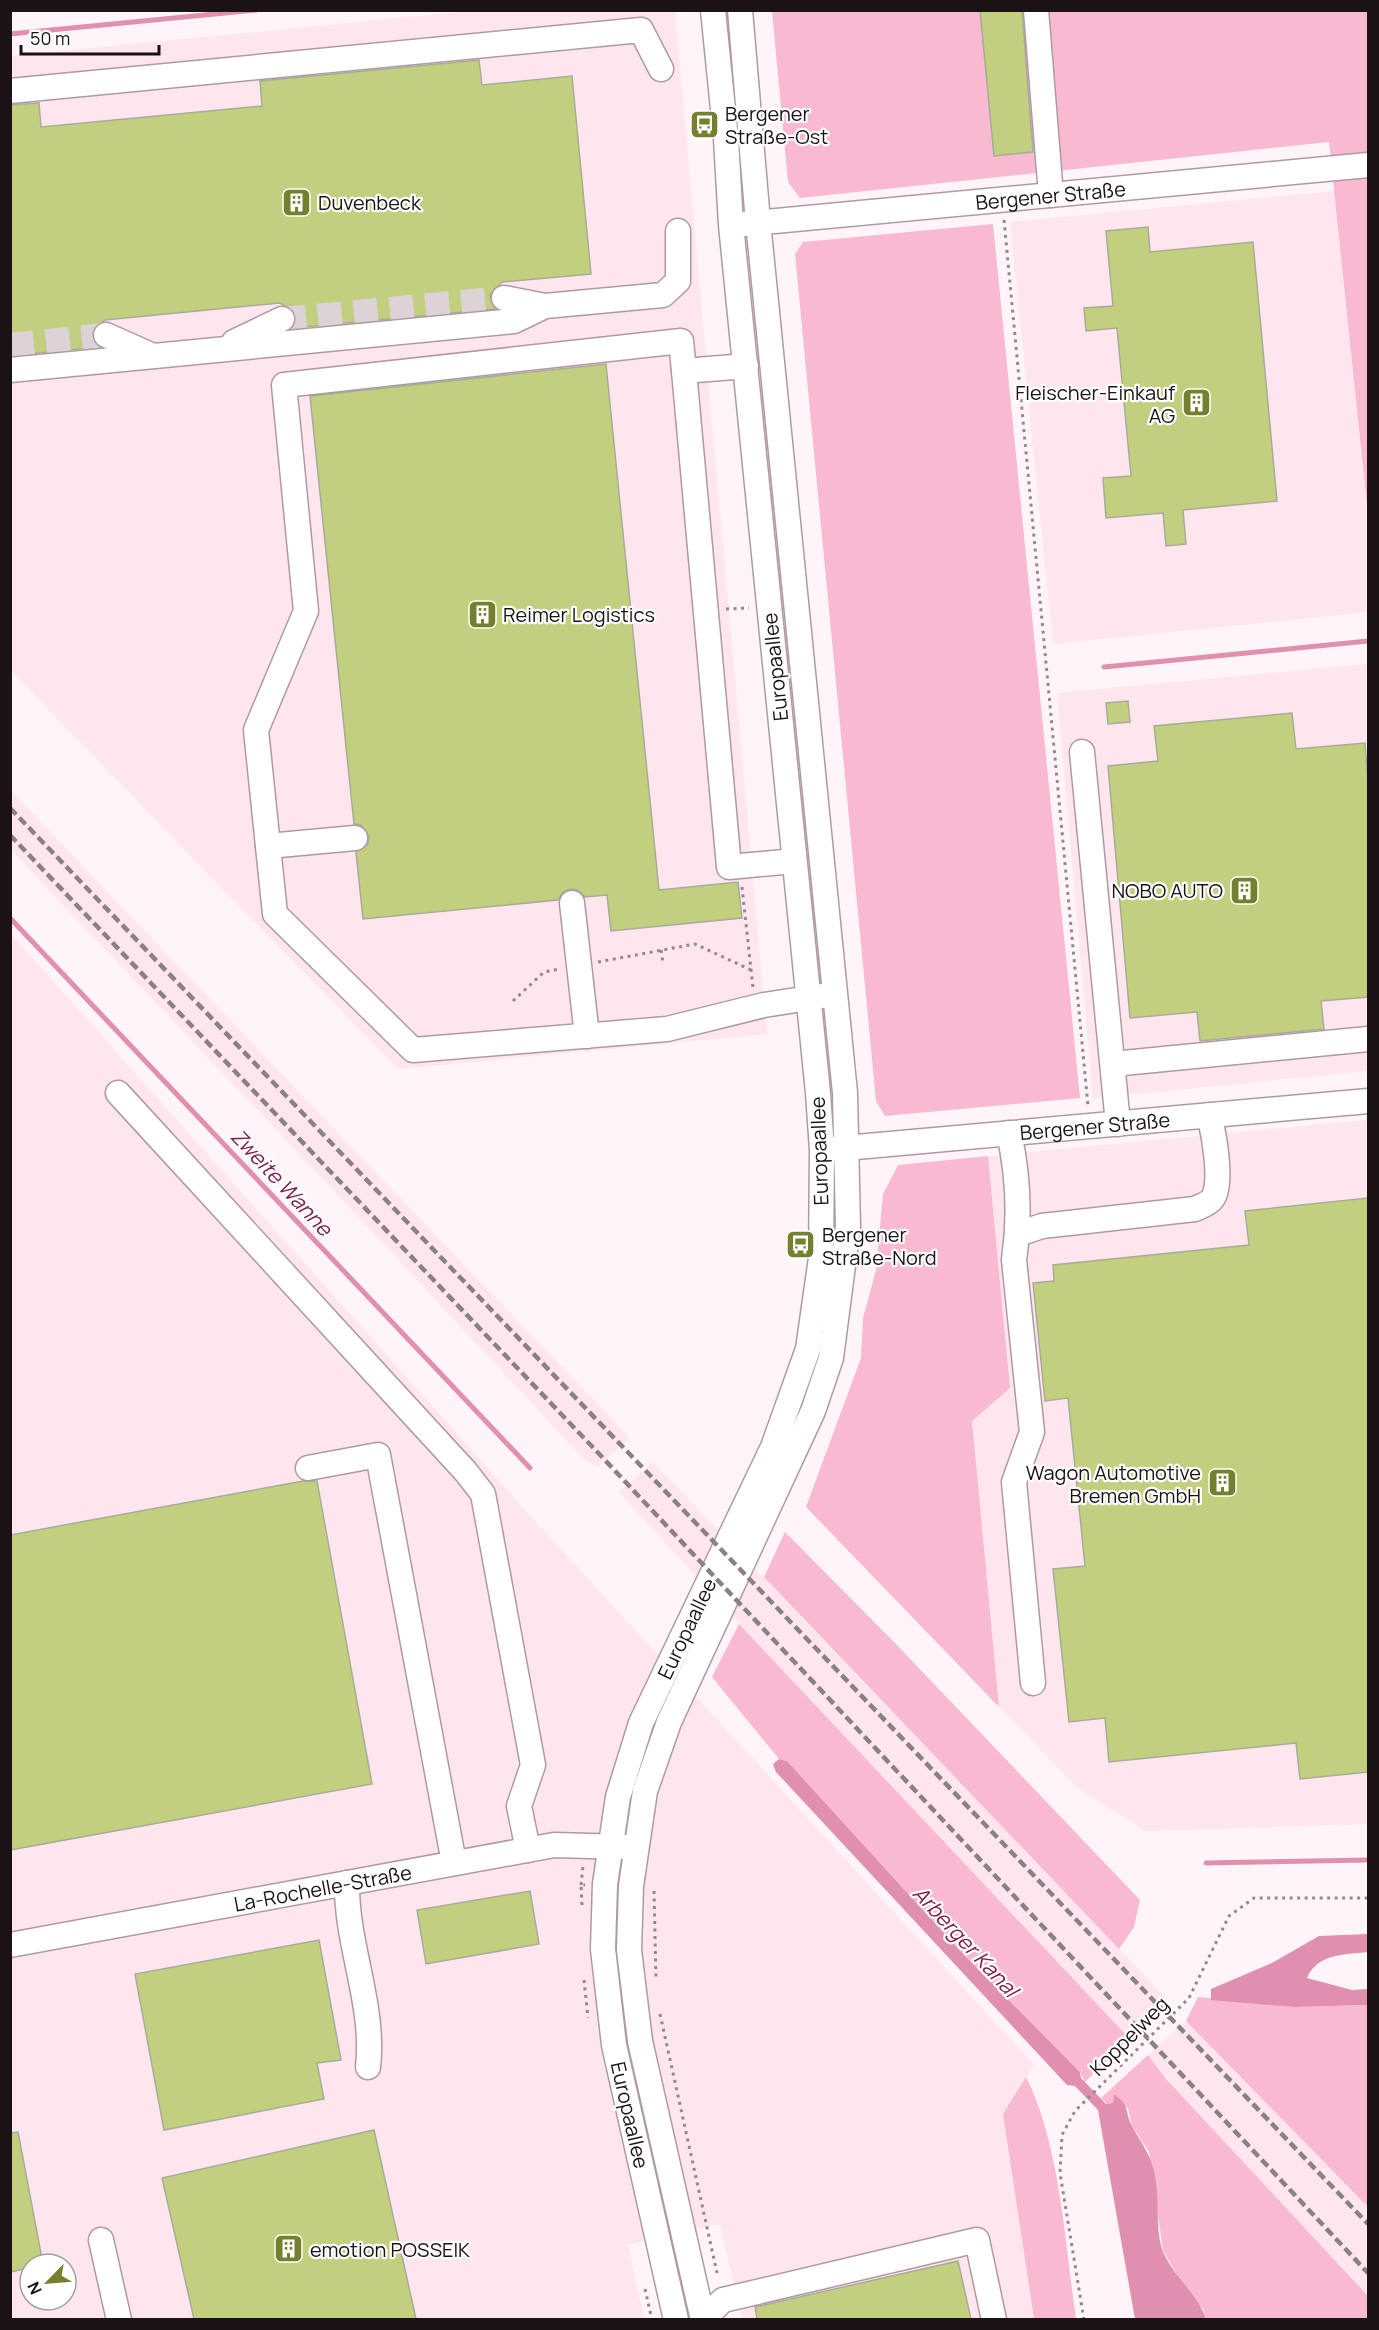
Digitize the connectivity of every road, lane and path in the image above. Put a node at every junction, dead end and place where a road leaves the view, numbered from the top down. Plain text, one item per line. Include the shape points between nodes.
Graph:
1 (713, 10) edge
2 (740, 10) edge
3 (1036, 10) edge
4 (661, 69) dead end
5 (10, 91) edge
6 (1368, 165) edge
7 (1051, 195) junction
8 (1002, 200) junction
9 (758, 222) junction
10 (731, 225) junction
11 (678, 231) dead end
12 (504, 298) tunnel mouth
13 (545, 306) junction
14 (282, 319) tunnel mouth
15 (106, 335) tunnel mouth
16 (218, 350) junction
17 (153, 356) junction
18 (746, 366) junction
19 (10, 370) edge
20 (684, 371) junction
21 (1082, 752) dead end
22 (355, 838) dead end
23 (268, 846) junction
24 (794, 861) junction
25 (740, 866) junction
26 (572, 903) dead end
27 (801, 946) junction
28 (830, 946) junction
29 (661, 950) junction
30 (663, 963) dead end
31 (579, 965) junction
32 (751, 970) junction
33 (836, 995) junction
34 (807, 997) junction
35 (513, 1001) dead end
36 (755, 1007) junction
37 (530, 1020) dead end
38 (586, 1036) junction
39 (546, 1039) junction
40 (1368, 1039) edge
41 (1113, 1064) junction
42 (118, 1093) dead end
43 (1368, 1101) edge
44 (1209, 1115) junction
45 (1118, 1124) junction
46 (1090, 1126) junction
47 (1009, 1133) junction
48 (848, 1147) junction
49 (822, 1150) junction
50 (1018, 1234) junction
51 (308, 1468) dead end
52 (1033, 1683) dead end
53 (611, 1846) junction
54 (636, 1848) junction
55 (528, 1850) junction
56 (454, 1863) junction
57 (655, 1879) dead end
58 (347, 1883) junction
59 (654, 1891) dead end
60 (1368, 1898) edge
61 (10, 1945) edge
62 (368, 2067) dead end
63 (101, 2240) dead end
64 (119, 2319) edge
65 (676, 2319) edge
66 (702, 2319) edge
67 (994, 2319) edge
68 (1084, 2319) edge

1 - 10 street, Europaallee
2 - 9 street, Europaallee
3 - 7 street
4 - 5 street via 640,30
6 - 7 street, Bergener Straße
7 - 8 street, Bergener Straße
8 - 9 street, Bergener Straße
8 - 46 path
9 - 10 street, Bergener Straße
9 - 28 street, Europaallee
10 - 18 street, Europaallee
11 - 13 street via 678,281 663,295
12 - 13 street
13 - 16 street via 514,321
14 - 16 street
15 - 17 street
16 - 17 street
17 - 19 street
18 - 20 street
18 - 24 street, Europaallee
20 - 23 street via 681,341 284,385 306,611 256,730
20 - 25 street via 729,867
21 - 41 street
22 - 23 street
23 - 39 street via 275,914 413,1050
24 - 25 street
24 - 27 street, Europaallee
25 - 32 path
26 - 31 street
27 - 28 street
27 - 34 street, Europaallee
28 - 33 street, Europaallee
29 - 30 path
29 - 31 path
29 - 32 path via 695,944
31 - 35 path via 544,972
31 - 38 street
32 - 36 path
33 - 34 street
33 - 48 street, Europaallee
34 - 36 street
34 - 49 street, Europaallee
36 - 38 street via 667,1029
37 - 39 street
38 - 39 street
40 - 41 street
41 - 45 street
42 - 55 street via 483,1494 533,1765 519,1806
43 - 44 street, Bergener Straße
44 - 45 street, Bergener Straße
44 - 50 street via 1215,1138 1216,1184 1214,1197 1206,1204 1195,1209 1042,1227
45 - 46 street, Bergener Straße
46 - 47 street, Bergener Straße
47 - 48 street, Bergener Straße
47 - 50 street via 1015,1160
48 - 49 street, Bergener Straße
48 - 54 street, Europaallee via 848,1227 831,1358 792,1461 669,1722 645,1791
49 - 53 street, Europaallee via 821,1258 808,1349 773,1447 641,1723 618,1797
50 - 52 street via 1014,1260 1032,1432 1014,1482
51 - 56 street via 378,1455
53 - 54 street, La-Rochelle-Straße
53 - 55 street, La-Rochelle-Straße via 571,1844
53 - 65 street, Europaallee via 605,1884 603,1949 607,1998 614,2045
54 - 66 street, Europaallee via 629,1950 633,1995
55 - 56 street, La-Rochelle-Straße
56 - 58 street, La-Rochelle-Straße
57 - 59 path
58 - 61 street, La-Rochelle-Straße
58 - 62 street via 346,1911 365,1991
60 - 68 path, Koppelweg via 1254,1898 1229,1916 1189,1998 1075,2111 1062,2135 1060,2173
63 - 64 street
66 - 67 street via 723,2300 977,2240

